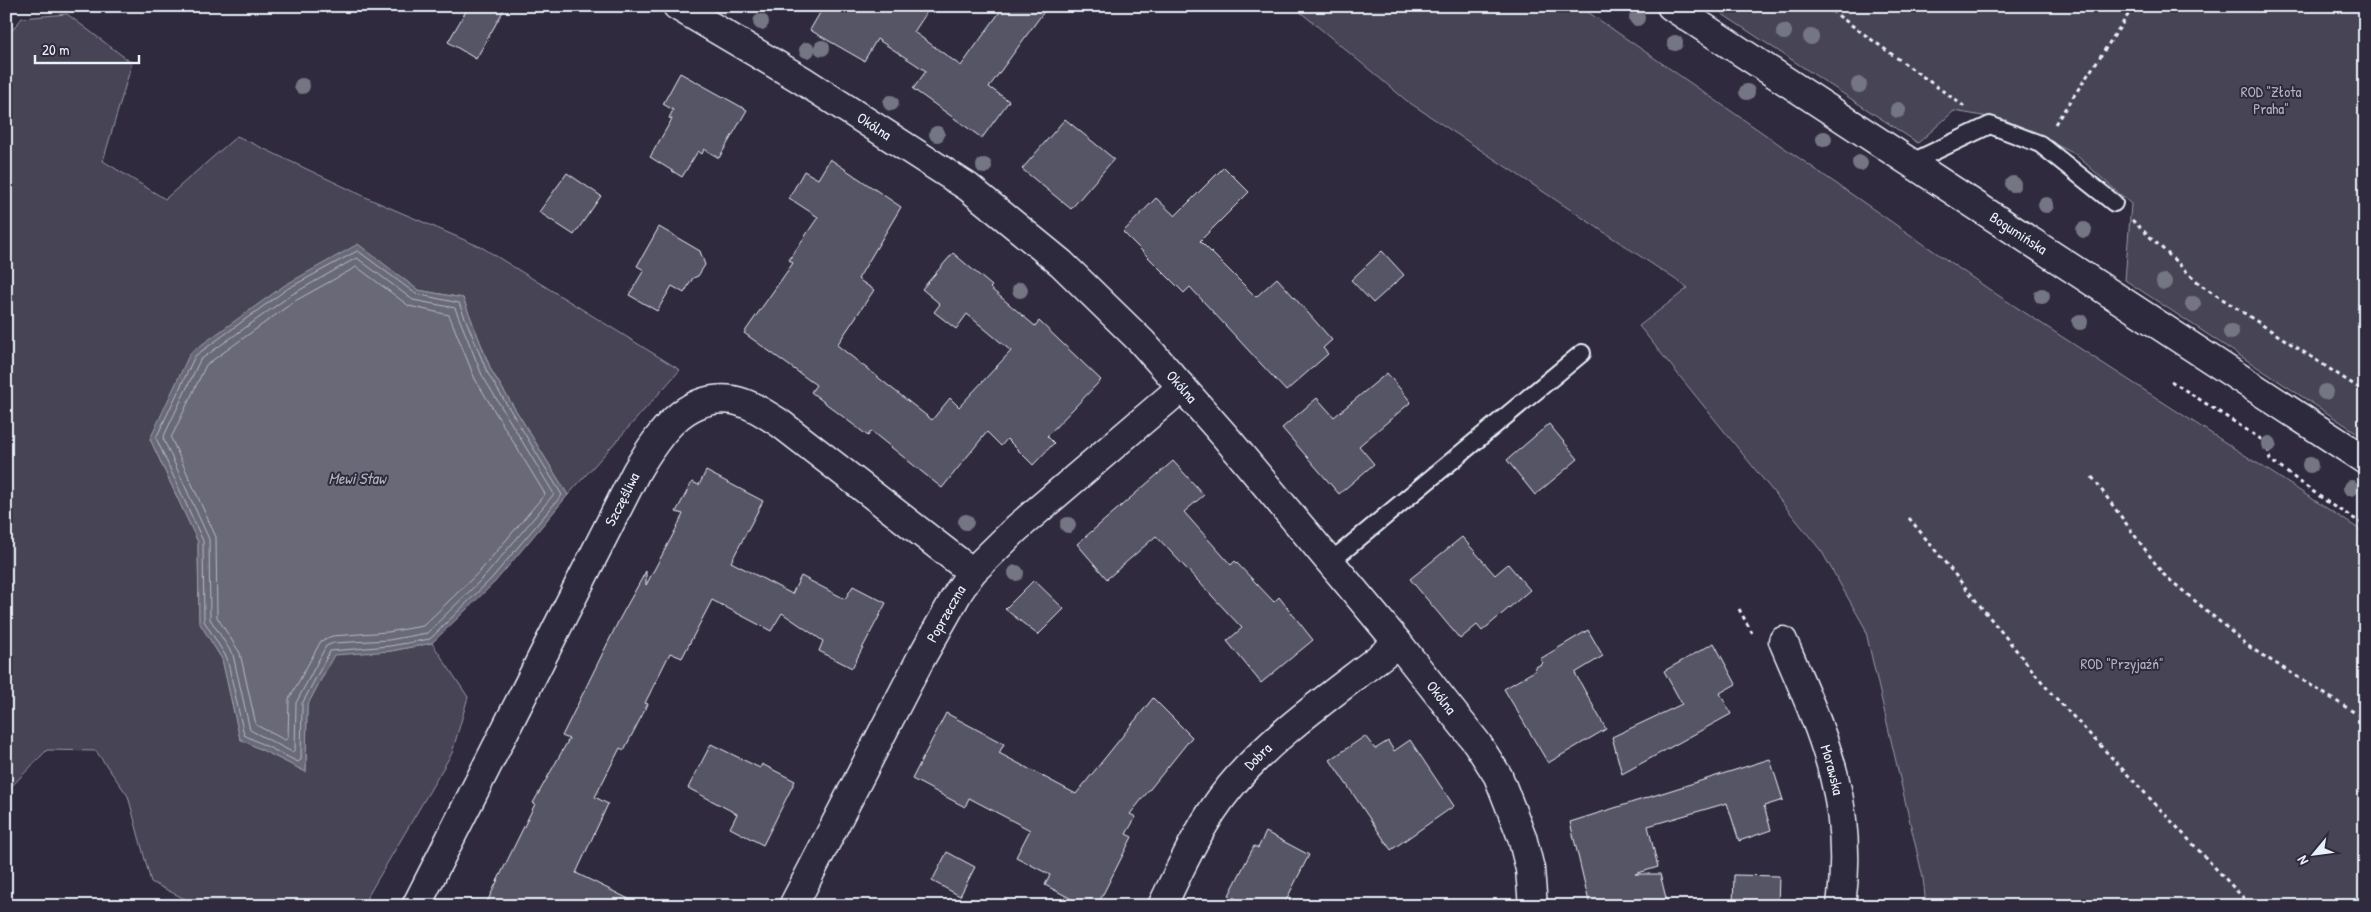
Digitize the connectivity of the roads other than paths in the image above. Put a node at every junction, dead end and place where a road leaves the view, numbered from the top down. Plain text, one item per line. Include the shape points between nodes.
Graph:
1 (677, 6) edge
2 (1671, 6) edge
3 (1910, 163) junction
4 (2114, 203) road end
5 (1582, 352) dead end
6 (1182, 388) junction
7 (2365, 460) edge
8 (1330, 562) junction
9 (972, 572) junction
10 (1783, 641) dead end
11 (1398, 643) junction
12 (416, 906) edge
13 (793, 906) edge
14 (1162, 906) edge
15 (1533, 906) edge
16 (1841, 906) edge

1 - 6 street, Okólna via 802,80 968,187 1061,263 1142,342
2 - 3 street, Bogumińska
3 - 4 lane via 1990,125 2040,144
3 - 7 street, Bogumińska
5 - 8 lane
6 - 8 street, Okólna
6 - 9 street, Poprzeczna via 1017,528
8 - 11 street, Okólna
9 - 12 street, Szczęśliwa via 759,410 734,400 712,399 693,406 672,420 654,441 636,472
9 - 13 street, Poprzeczna via 920,660
10 - 16 street, Morawska via 1820,730 1838,786 1846,843
11 - 14 street, Dobra via 1250,763 1211,813
11 - 15 street, Okólna via 1477,743 1498,776 1522,837 1530,869

